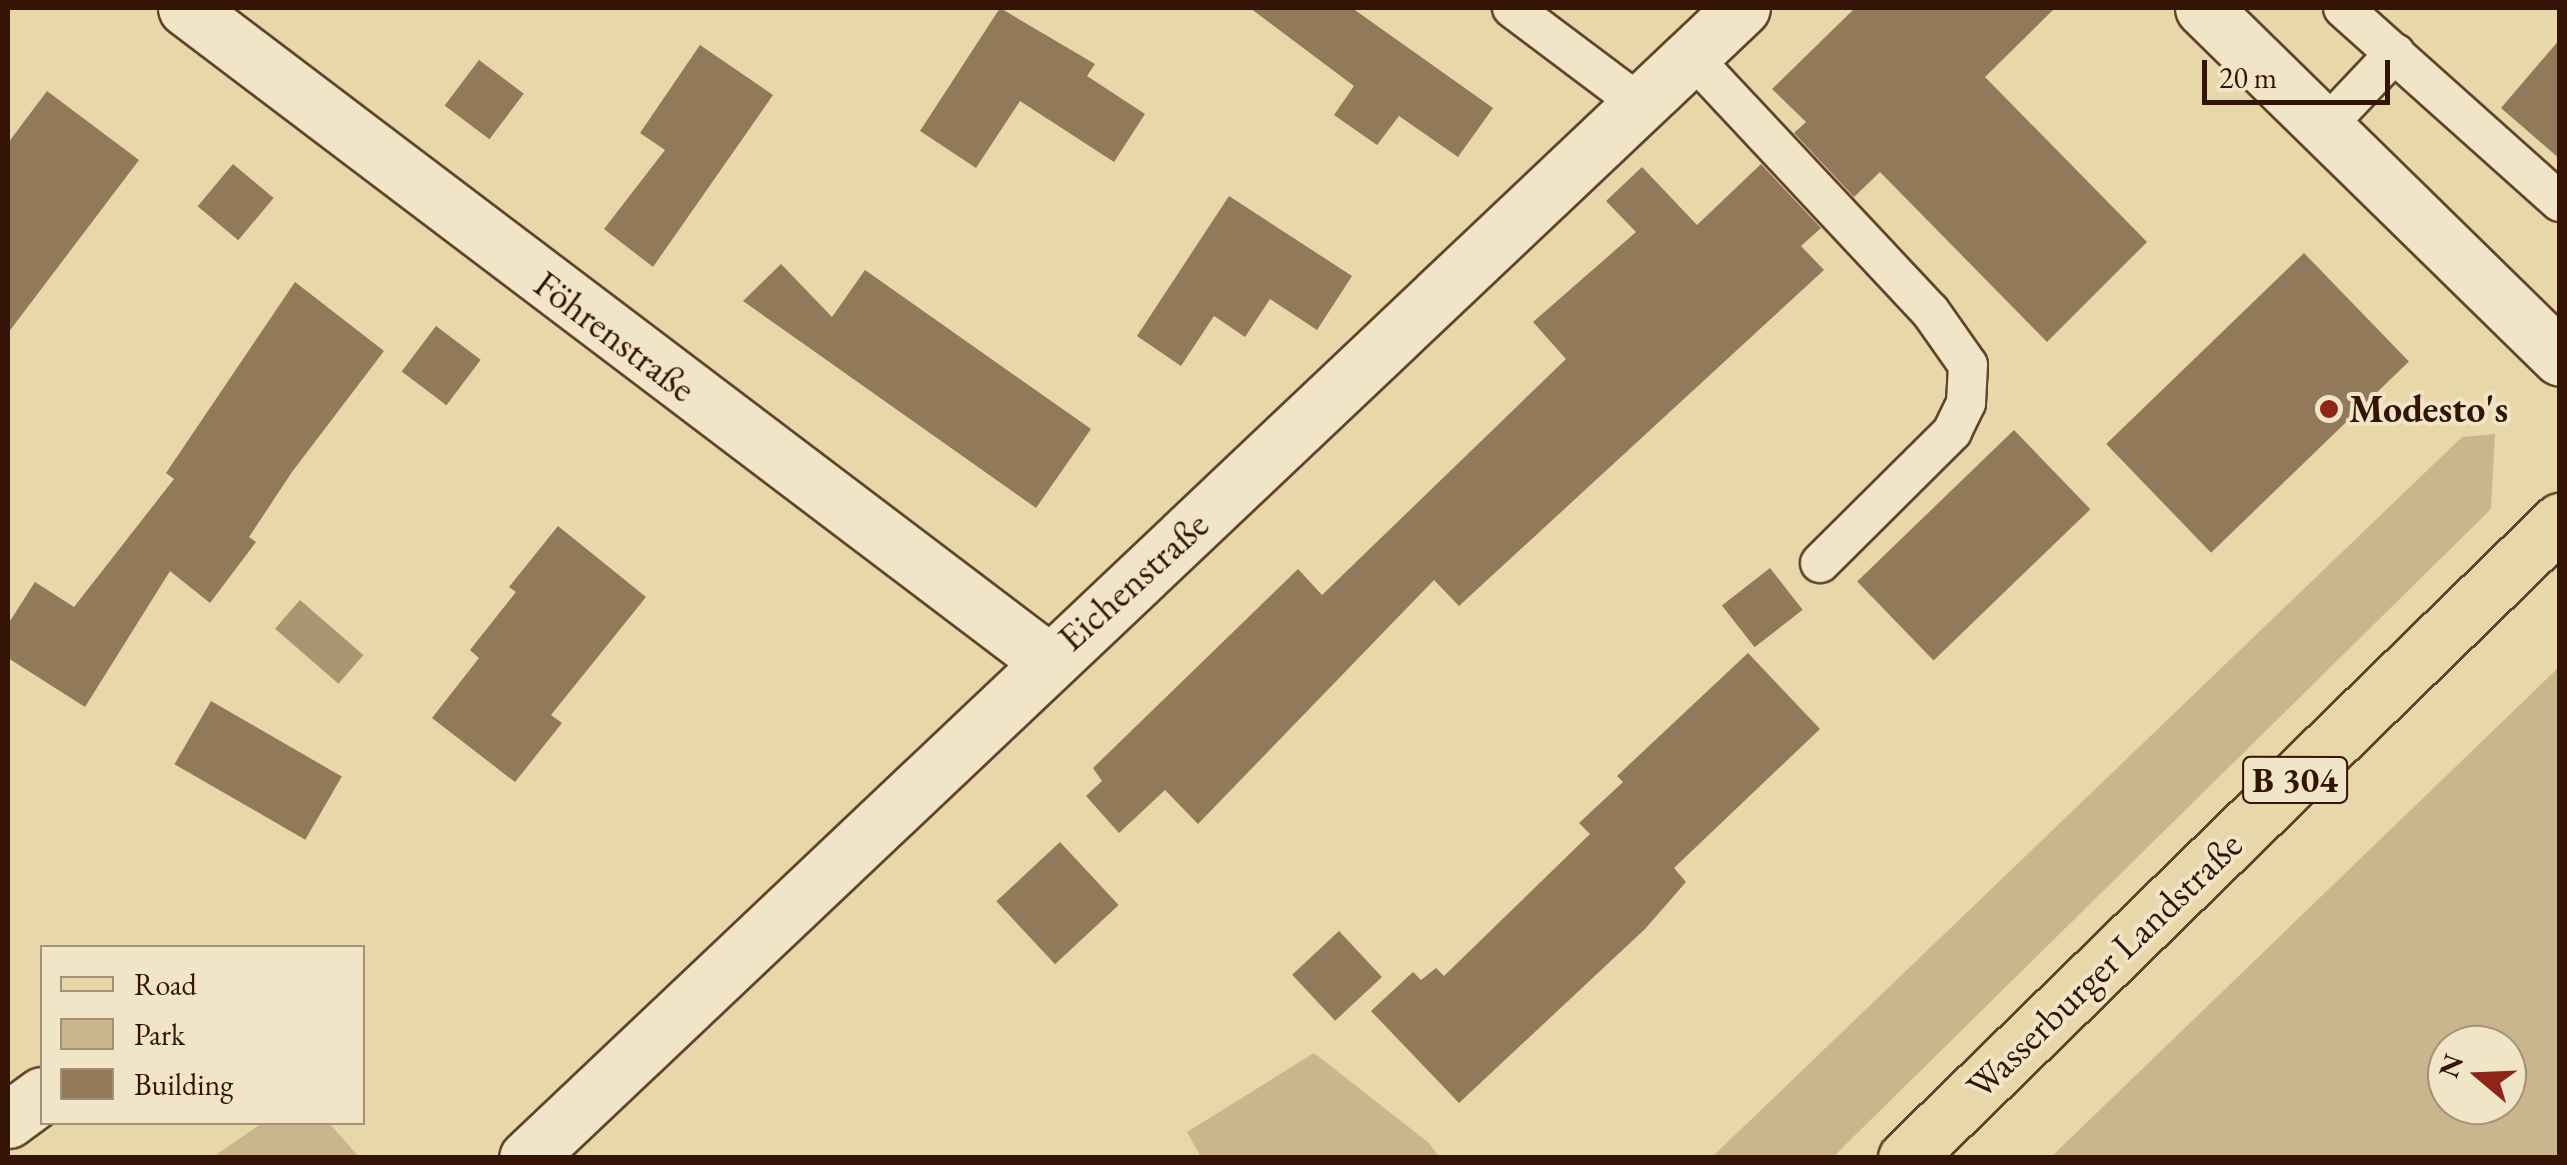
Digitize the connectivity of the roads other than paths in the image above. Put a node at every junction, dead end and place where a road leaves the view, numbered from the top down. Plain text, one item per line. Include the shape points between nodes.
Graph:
1 (186, 8) edge
2 (1512, 8) edge
3 (1742, 8) edge
4 (2203, 8) edge
5 (2343, 8) edge
6 (2395, 53) junction
7 (1692, 57) junction
8 (1640, 104) junction
9 (2325, 127) junction
10 (2560, 202) edge
11 (2560, 358) edge
12 (2560, 521) edge
13 (1820, 563) dead end
14 (1046, 660) junction
15 (40, 1096) edge
16 (8, 1120) edge
17 (527, 1158) edge
18 (1906, 1158) edge

1 - 14 street, Föhrenstraße
2 - 8 lane
3 - 7 street, Eichenstraße
4 - 9 street
5 - 6 lane
6 - 9 lane
6 - 10 lane
7 - 8 street, Eichenstraße
7 - 13 lane via 1930,311 1968,365 1966,403 1952,432
8 - 14 street, Eichenstraße
9 - 11 street
12 - 18 main road, Wasserburger Landstraße / B 304
14 - 17 street, Eichenstraße
15 - 16 street

